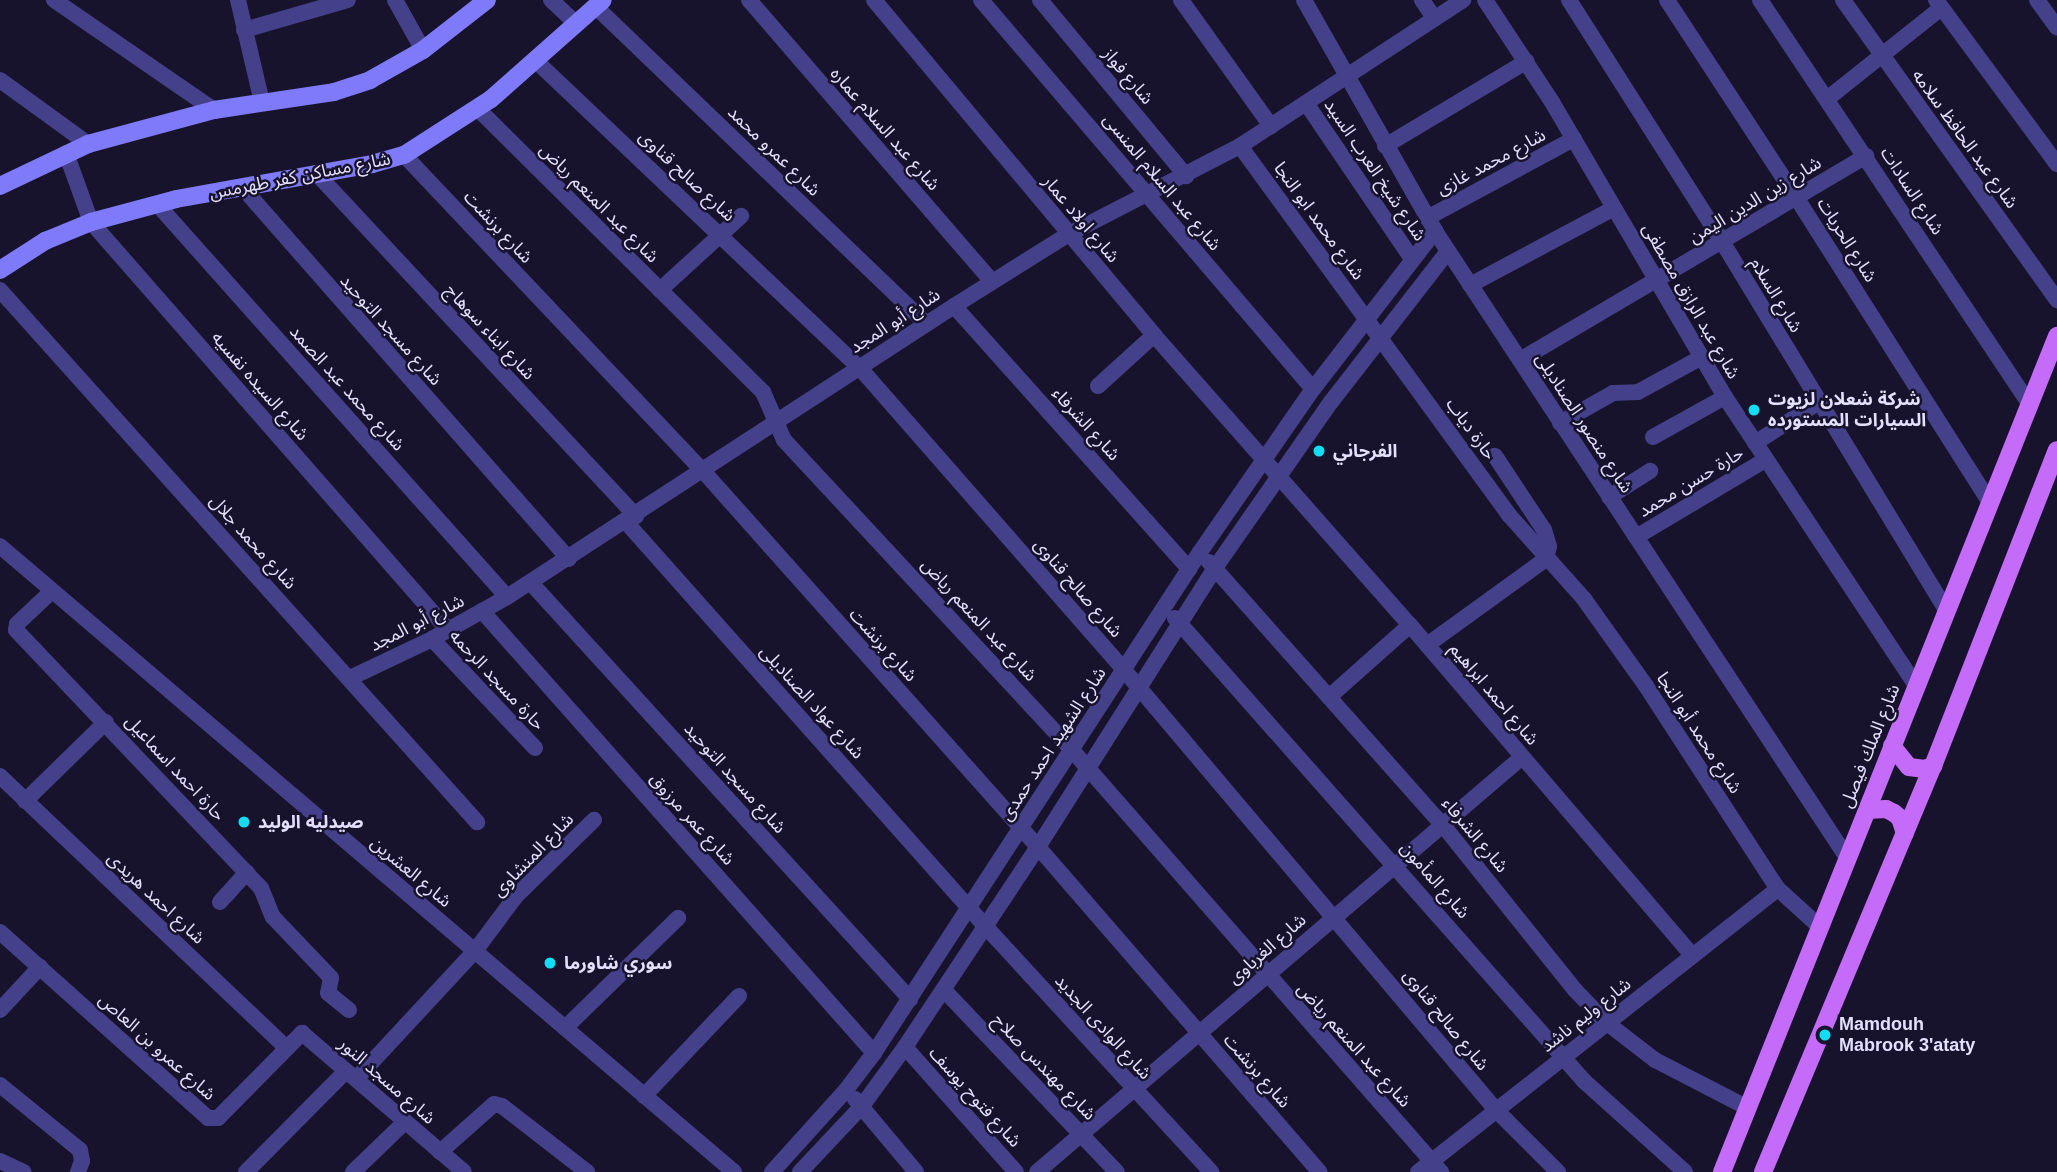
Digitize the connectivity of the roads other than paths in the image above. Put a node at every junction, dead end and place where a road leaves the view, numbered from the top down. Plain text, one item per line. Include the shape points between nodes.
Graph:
1 (54, 0) edge
2 (238, 0) edge
3 (348, 0) edge
4 (395, 0) edge
5 (486, 0) edge
6 (551, 0) edge
7 (749, 0) edge
8 (874, 0) edge
9 (981, 0) edge
10 (1040, 0) edge
11 (1181, 0) edge
12 (1304, 0) edge
13 (1422, 0) edge
14 (1463, 0) edge
15 (1485, 0) edge
16 (1569, 0) edge
17 (1667, 0) edge
18 (1760, 0) edge
19 (1843, 0) edge
20 (2036, 0) edge
21 (600, 3) edge
22 (1938, 4) edge
23 (1434, 19) junction
24 (577, 24) junction
25 (2057, 28) edge
26 (244, 30) junction
27 (424, 50) junction
28 (1881, 56) junction
29 (536, 61) junction
30 (1527, 61) junction
31 (1346, 75) junction
32 (0, 80) edge
33 (1827, 99) junction
34 (262, 102) junction
35 (1306, 103) junction
36 (478, 109) junction
37 (214, 110) junction
38 (1272, 126) junction
39 (1574, 139) junction
40 (88, 144) junction
41 (1240, 146) junction
42 (1385, 146) junction
43 (66, 153) junction
44 (404, 155) junction
45 (1866, 156) junction
46 (2057, 164) edge
47 (317, 174) junction
48 (1186, 176) junction
49 (0, 186) edge
50 (242, 187) junction
51 (1148, 194) junction
52 (1796, 197) junction
53 (157, 204) junction
54 (1614, 208) junction
55 (741, 216) dead end
56 (91, 222) junction
57 (1431, 225) junction
58 (1069, 234) junction
59 (721, 235) junction
60 (1723, 243) junction
61 (1448, 251) junction
62 (1412, 259) junction
63 (0, 270) edge
64 (1657, 280) junction
65 (992, 282) junction
66 (1470, 285) junction
67 (0, 290) edge
68 (660, 290) junction
69 (2057, 300) edge
70 (954, 306) junction
71 (1366, 319) junction
72 (926, 323) junction
73 (1154, 335) junction
74 (2057, 336) edge
75 (1381, 338) junction
76 (1702, 357) junction
77 (1520, 360) junction
78 (859, 367) junction
79 (1098, 386) dead end
80 (1313, 389) junction
81 (1725, 397) junction
82 (1819, 402) junction
83 (2030, 405) junction
84 (1560, 422) junction
85 (774, 424) junction
86 (1653, 437) dead end
87 (1755, 443) junction
88 (2057, 450) edge
89 (1495, 456) dead end
90 (1265, 458) junction
91 (1765, 460) junction
92 (1650, 471) dead end
93 (704, 472) junction
94 (1280, 476) junction
95 (1609, 497) junction
96 (1990, 503) junction
97 (631, 519) junction
98 (1636, 537) junction
99 (0, 545) edge
100 (1200, 552) junction
101 (569, 559) junction
102 (1546, 559) junction
103 (1215, 568) junction
104 (1189, 569) junction
105 (531, 583) junction
106 (52, 591) junction
107 (507, 597) junction
108 (1164, 606) junction
109 (482, 611) junction
110 (1947, 611) junction
111 (1180, 624) junction
112 (1410, 625) junction
113 (448, 631) junction
114 (432, 639) junction
115 (1427, 645) junction
116 (1124, 670) junction
117 (350, 678) junction
118 (1917, 687) junction
119 (1140, 688) junction
120 (1329, 696) junction
121 (106, 722) junction
122 (1892, 746) junction
123 (535, 748) dead end
124 (1072, 750) junction
125 (1522, 757) junction
126 (1933, 766) junction
127 (1088, 768) junction
128 (0, 776) edge
129 (25, 800) junction
130 (1867, 810) junction
131 (594, 820) dead end
132 (477, 822) dead end
133 (1442, 824) junction
134 (1020, 828) junction
135 (1905, 833) junction
136 (1038, 847) junction
137 (1847, 859) junction
138 (1395, 864) junction
139 (247, 872) junction
140 (1778, 889) junction
141 (220, 902) dead end
142 (969, 908) junction
143 (1334, 916) junction
144 (678, 918) dead end
145 (986, 927) junction
146 (1820, 927) junction
147 (0, 932) edge
148 (475, 951) junction
149 (1693, 956) junction
150 (40, 967) junction
151 (1266, 975) junction
152 (944, 990) junction
153 (739, 996) dead end
154 (909, 999) junction
155 (0, 1010) edge
156 (349, 1010) dead end
157 (1606, 1023) junction
158 (565, 1028) junction
159 (1199, 1032) junction
160 (286, 1047) junction
161 (905, 1047) junction
162 (874, 1053) junction
163 (1564, 1056) junction
164 (351, 1075) junction
165 (0, 1085) edge
166 (1133, 1089) junction
167 (846, 1090) junction
168 (645, 1096) junction
169 (862, 1106) junction
170 (1748, 1108) junction
171 (1496, 1110) junction
172 (405, 1122) junction
173 (1082, 1134) junction
174 (440, 1152) junction
175 (0, 1161) edge
176 (1437, 1167) edge
177 (24, 1172) edge
178 (78, 1172) edge
179 (246, 1172) edge
180 (353, 1172) edge
181 (464, 1172) edge
182 (587, 1172) edge
183 (734, 1172) edge
184 (772, 1172) edge
185 (800, 1172) edge
186 (916, 1172) edge
187 (1016, 1172) edge
188 (1037, 1172) edge
189 (1117, 1172) edge
190 (1211, 1172) edge
191 (1320, 1172) edge
192 (1418, 1172) edge
193 (1558, 1172) edge
194 (1685, 1172) edge
195 (1722, 1172) edge
196 (1763, 1172) edge

1 - 37 street
2 - 26 street
3 - 26 street
4 - 27 street
5 - 27 street
6 - 24 street
7 - 65 street, شارع عبد السلام عماره
8 - 58 street, شارع اولاد عمار
9 - 51 street, شارع عبد السلام المنسى
10 - 48 street, شارع فواز
11 - 38 street
12 - 31 street, شارع منصور الصناديلى
13 - 23 street
14 - 23 street, شارع أبو المجد
15 - 30 street, شارع عبد الرازق مصطفى
16 - 60 street, شارع السلام
17 - 52 street, شارع الحريات
18 - 33 street, شارع السادات
19 - 28 street, شارع عبد الحافظ سلامه
20 - 25 street
21 - 24 street, شارع مساكن كفر طهرمس
21 - 72 street, شارع عمرو محمد
22 - 28 street
22 - 46 street
23 - 31 street, شارع أبو المجد
24 - 29 street, شارع مساكن كفر طهرمس
26 - 34 street
27 - 34 street via 370,80 334,92
28 - 33 street
28 - 69 street, شارع عبد الحافظ سلامه
29 - 36 street, شارع مساكن كفر طهرمس
29 - 59 street, شارع صالح قناوى
30 - 39 street, شارع عبد الرازق مصطفى
30 - 42 street
31 - 35 street, شارع أبو المجد
31 - 42 street, شارع منصور الصناديلى
32 - 40 street
33 - 45 street, شارع السادات
34 - 37 street
35 - 38 street, شارع أبو المجد
35 - 62 street, شارع شيخ العرب السيد
36 - 44 street, شارع مساكن كفر طهرمس
36 - 68 street, شارع عبد المنعم رياض
37 - 40 street
38 - 41 street, شارع أبو المجد
39 - 54 street, شارع عبد الرازق مصطفى
39 - 57 street, شارع محمد غازى
40 - 43 street
41 - 48 street, شارع أبو المجد
41 - 71 street, شارع محمد ابو النجا
42 - 57 street, شارع منصور الصناديلى
43 - 49 street
43 - 56 street, شارع السيده نفسيه
44 - 47 street, شارع مساكن كفر طهرمس
44 - 93 street, شارع برنشت
45 - 52 street, شارع زين الدين اليمن
45 - 83 street, شارع السادات
47 - 50 street, شارع مساكن كفر طهرمس
47 - 97 street, شارع ابناء سوهاج
48 - 51 street, شارع أبو المجد
50 - 53 street, شارع مساكن كفر طهرمس
50 - 101 street, شارع مسجد التوحيد
51 - 58 street, شارع أبو المجد
51 - 80 street, شارع عبد السلام المنسى
52 - 60 street, شارع زين الدين اليمن
52 - 96 street, شارع الحريات
53 - 56 street, شارع مساكن كفر طهرمس
53 - 107 street, شارع محمد عبد الصمد
54 - 64 street, شارع عبد الرازق مصطفى
54 - 66 street
55 - 59 street
56 - 63 street, شارع مساكن كفر طهرمس via 45,241
56 - 113 street, شارع السيده نفسيه
57 - 61 street, شارع منصور الصناديلى
57 - 62 street, شارع الشهيد احمد حمدى
58 - 65 street, شارع أبو المجد
58 - 73 street, شارع اولاد عمار
59 - 68 street
59 - 78 street, شارع صالح قناوى
60 - 64 street, شارع زين الدين اليمن
60 - 82 street, شارع السلام
61 - 66 street, شارع منصور الصناديلى
61 - 75 street
62 - 71 street, شارع الشهيد احمد حمدى
64 - 76 street, شارع عبد الرازق مصطفى
64 - 77 street, شارع زين الدين اليمن
65 - 70 street, شارع أبو المجد
66 - 77 street, شارع منصور الصناديلى
67 - 117 street, شارع محمد جلال
68 - 85 street, شارع عبد المنعم رياض via 763,392
70 - 72 street, شارع أبو المجد
70 - 104 street, شارع الشرفاء
71 - 75 street, حارة دياب
71 - 80 street, شارع الشهيد احمد حمدى
72 - 78 street, شارع أبو المجد
73 - 79 street
73 - 90 street, شارع اولاد عمار
74 - 83 main road, شارع الملك فيصل
75 - 94 street
75 - 102 street, حارة دياب
76 - 81 street, شارع عبد الرازق مصطفى
76 - 84 street via 1638,391 1613,393
77 - 84 street, شارع منصور الصناديلى
78 - 85 street, شارع أبو المجد
78 - 116 street, شارع صالح قناوى
80 - 90 street, شارع الشهيد احمد حمدى
81 - 86 street
81 - 87 street, شارع عبد الرازق مصطفى
82 - 87 street
82 - 110 street, شارع السلام
83 - 96 main road, شارع الملك فيصل
84 - 95 street, شارع منصور الصناديلى
85 - 93 street, شارع أبو المجد
85 - 124 street, شارع عبد المنعم رياض
87 - 91 street, شارع عبد الرازق مصطفى
88 - 126 main road
89 - 102 street via 1544,530 1549,546
90 - 94 street, شارع احمد ابراهيم
90 - 100 street, شارع الشهيد احمد حمدى
91 - 98 street, حارة حسن محمد
91 - 118 street, شارع عبد الرازق مصطفى
92 - 95 street
93 - 97 street, شارع أبو المجد
93 - 134 street, شارع برنشت
94 - 103 street
94 - 112 street, شارع احمد ابراهيم
95 - 98 street, شارع منصور الصناديلى
96 - 110 main road, شارع الملك فيصل
97 - 101 street, شارع أبو المجد
97 - 142 street, شارع عواد الصناديلى
98 - 137 street, شارع منصور الصناديلى
99 - 106 street, شارع العشرين
100 - 103 street, شارع الشرفاء
100 - 104 street, شارع الشهيد احمد حمدى
101 - 105 street, شارع أبو المجد
102 - 115 street
102 - 140 street, شارع محمد أبو النجا via 1584,599 1646,686
103 - 111 street
103 - 120 street, شارع الشرفاء
104 - 108 street, شارع الشهيد احمد حمدى
105 - 107 street, شارع أبو المجد
105 - 154 street, شارع مسجد التوحيد
106 - 121 street, حارة احمد اسماعيل via 16,630
106 - 148 street, شارع العشرين
107 - 109 street, شارع أبو المجد
108 - 111 street, شارع المأمون
108 - 116 street, شارع الشهيد احمد حمدى
109 - 113 street, شارع أبو المجد
109 - 162 street, شارع عمر مرزوق
110 - 118 main road, شارع الملك فيصل
111 - 119 street
111 - 138 street, شارع المأمون
112 - 115 street, شارع احمد ابراهيم
112 - 120 street
113 - 114 street, شارع أبو المجد
114 - 117 street, شارع أبو المجد
114 - 123 street, حارة مسجد الرحمه
115 - 125 street, شارع احمد ابراهيم
116 - 119 street, شارع صالح قناوى
116 - 124 street, شارع الشهيد احمد حمدى
117 - 132 street, شارع محمد جلال
118 - 122 main road, شارع الملك فيصل
119 - 127 street
119 - 143 street, شارع صالح قناوى
120 - 133 street, شارع الشرفاء
121 - 129 street
121 - 139 street, حارة احمد اسماعيل
122 - 126 main road via 1909,767
122 - 130 main road, شارع الملك فيصل
124 - 127 street, شارع عبد المنعم رياض
124 - 134 street, شارع الشهيد احمد حمدى
125 - 133 street, شارع الغرباوى
125 - 149 street, شارع احمد ابراهيم
126 - 135 main road
127 - 136 street
127 - 151 street, شارع عبد المنعم رياض
128 - 129 street, شارع احمد هريدى
129 - 160 street, شارع احمد هريدى
130 - 135 main road via 1894,813
130 - 137 main road, شارع الملك فيصل
131 - 148 street, شارع المنشاوى via 516,897
133 - 138 street, شارع الغرباوى
133 - 157 street, شارع الشرفاء
134 - 136 street, شارع برنشت
134 - 142 street, شارع الشهيد احمد حمدى
135 - 196 main road
136 - 145 street
136 - 159 street, شارع برنشت
137 - 146 main road, شارع الملك فيصل
138 - 143 street, شارع الغرباوى
138 - 163 street, شارع المأمون
139 - 141 street
139 - 156 street, حارة احمد اسماعيل via 261,888 273,917 331,978 329,994
140 - 146 street, شارع محمد أبو النجا
140 - 149 street, شارع وليم ناشد
142 - 145 street, شارع الوادى الجديد
142 - 154 street, شارع الشهيد احمد حمدى
143 - 151 street, شارع الغرباوى
143 - 171 street, شارع صالح قناوى
144 - 158 street
145 - 152 street
145 - 166 street, شارع الوادى الجديد
146 - 170 main road, شارع الملك فيصل
147 - 150 street, شارع عمرو بن العاص
148 - 158 street, شارع العشرين
148 - 164 street, شارع المنشاوى
149 - 157 street, شارع وليم ناشد
150 - 155 street
150 - 160 street, شارع عمرو بن العاص via 208,1118 218,1118
151 - 159 street, شارع الغرباوى
151 - 176 street, شارع عبد المنعم رياض
152 - 161 street
152 - 173 street, شارع مهندس صلاح
153 - 168 street
154 - 162 street, شارع الشهيد احمد حمدى
157 - 163 street, شارع وليم ناشد
157 - 170 street, شارع الشرفاء via 1656,1060
158 - 168 street, شارع العشرين
159 - 166 street, شارع الغرباوى
159 - 191 street, شارع برنشت
160 - 164 street, شارع مسجد النور via 303,1033
161 - 169 street
161 - 187 street, شارع فتوح يوسف
162 - 167 street, شارع الشهيد احمد حمدى
163 - 171 street, شارع وليم ناشد
163 - 194 street, شارع المأمون via 1600,1097
164 - 172 street, شارع مسجد النور
164 - 179 street, شارع المنشاوى
165 - 178 street via 80,1150
166 - 173 street, شارع الغرباوى
166 - 190 street, شارع الوادى الجديد
167 - 169 street
167 - 184 street, شارع الشهيد احمد حمدى
168 - 183 street, شارع العشرين
169 - 185 street
169 - 186 street
170 - 195 main road, شارع الملك فيصل
171 - 176 street, شارع وليم ناشد
171 - 193 street, شارع صالح قناوى
172 - 174 street, شارع مسجد النور
172 - 180 street
173 - 188 street, شارع الغرباوى
173 - 189 street, شارع مهندس صلاح
174 - 181 street, شارع مسجد النور
174 - 182 street via 494,1104 502,1105
175 - 177 street
176 - 192 street, شارع وليم ناشد

